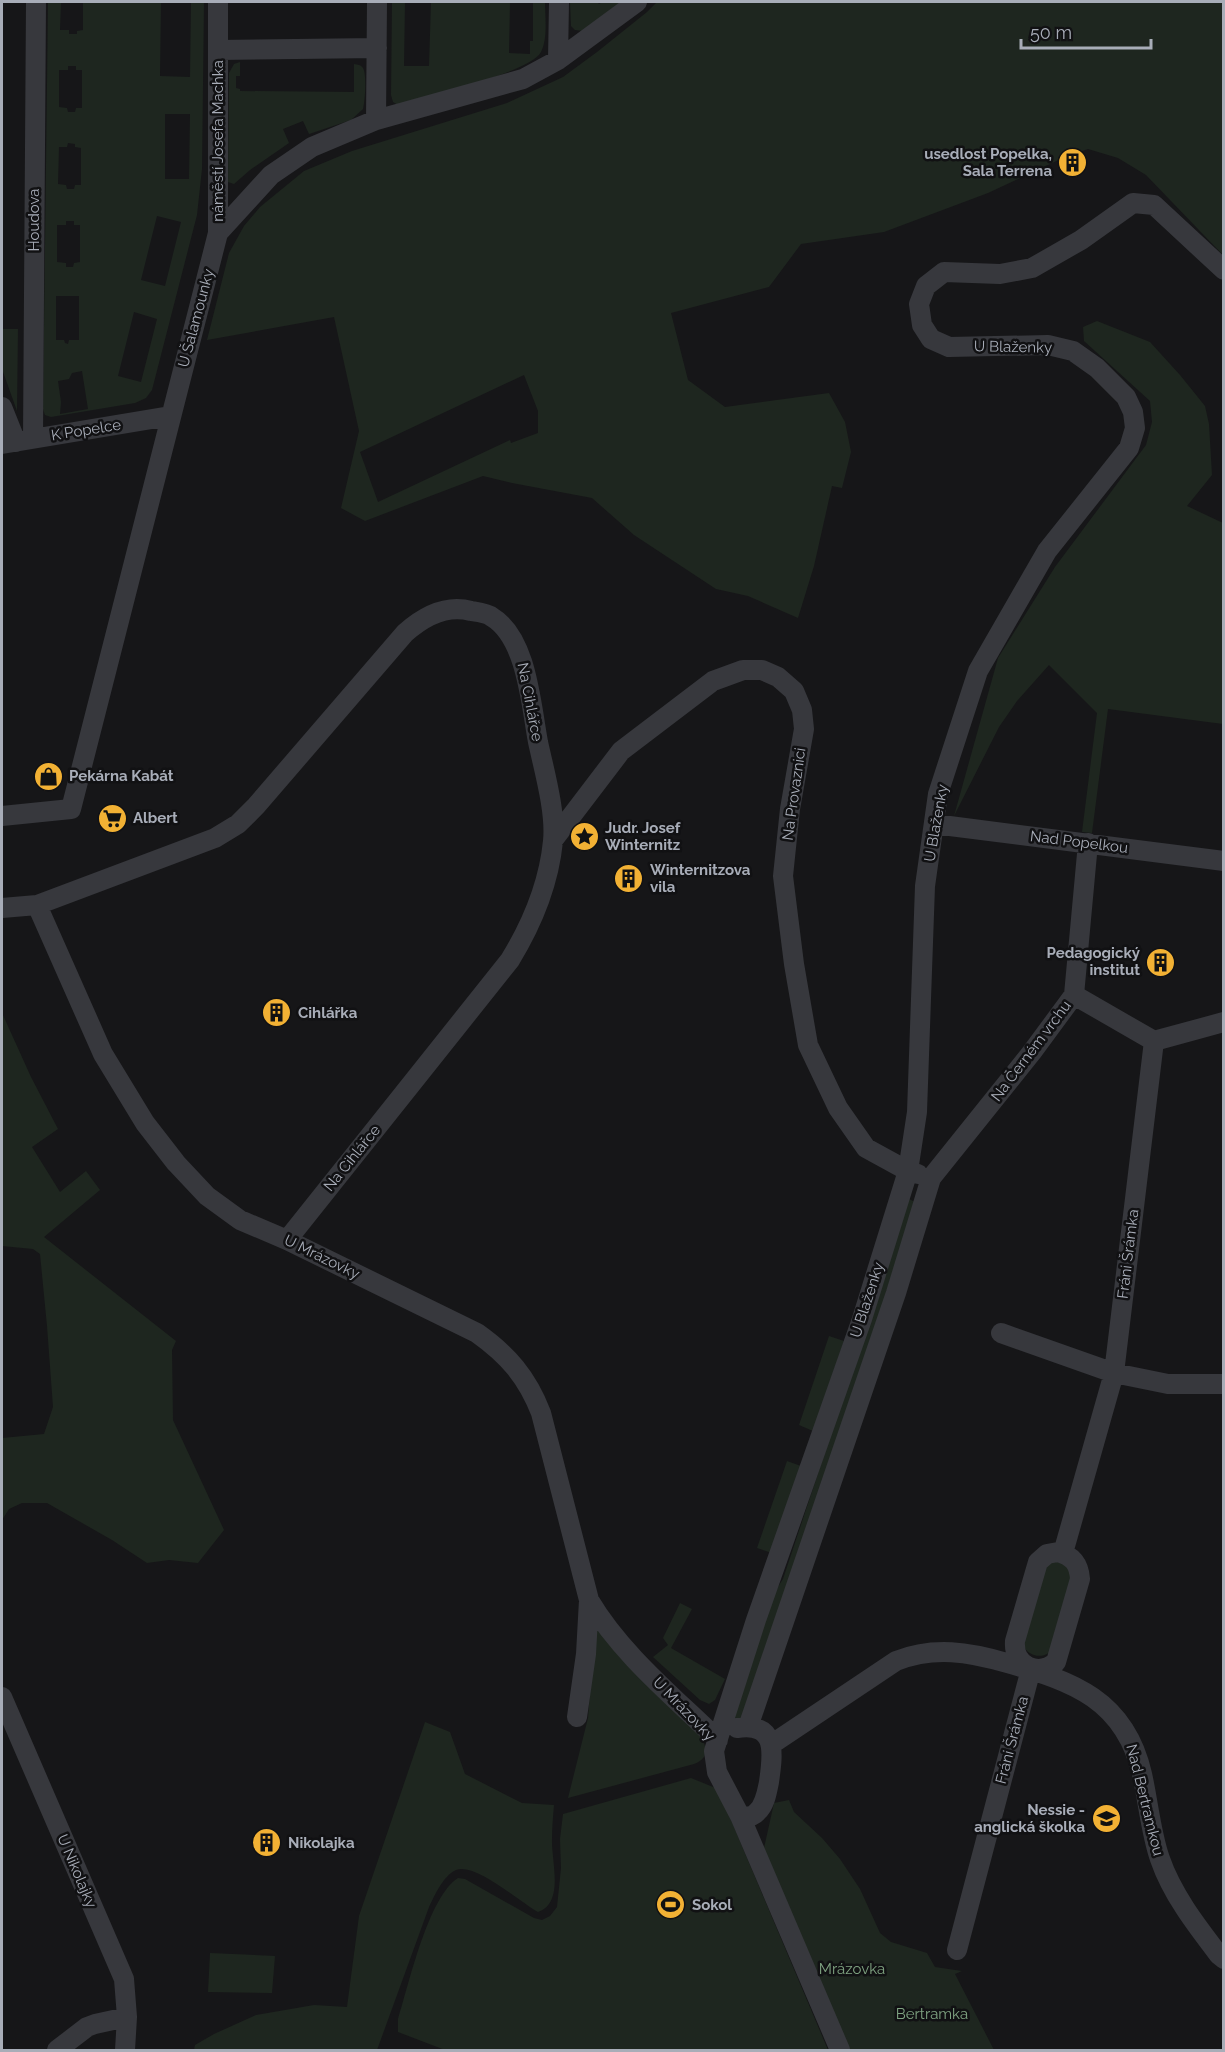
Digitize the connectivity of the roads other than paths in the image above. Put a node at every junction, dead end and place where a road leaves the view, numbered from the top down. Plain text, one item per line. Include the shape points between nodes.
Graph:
1 (36, 2) edge
2 (218, 2) edge
3 (377, 2) edge
4 (559, 2) edge
5 (637, 2) edge
6 (377, 48) junction
7 (218, 50) junction
8 (558, 60) junction
9 (376, 120) junction
10 (218, 233) junction
11 (1224, 270) edge
12 (2, 406) edge
13 (170, 416) junction
14 (17, 441) edge
15 (2, 816) edge
16 (934, 824) junction
17 (554, 839) junction
18 (1088, 843) junction
19 (1224, 861) edge
20 (37, 905) junction
21 (2, 908) edge
22 (1074, 995) junction
23 (1224, 1022) edge
24 (1154, 1041) junction
25 (908, 1171) junction
26 (931, 1178) junction
27 (287, 1240) junction
28 (1001, 1333) dead end
29 (1114, 1373) junction
30 (1224, 1384) edge
31 (1063, 1553) junction
32 (589, 1600) junction
33 (1031, 1669) junction
34 (2, 1697) edge
35 (577, 1717) dead end
36 (748, 1727) junction
37 (718, 1740) junction
38 (772, 1744) junction
39 (740, 1816) junction
40 (957, 1950) dead end
41 (1224, 1959) edge
42 (128, 2017) junction
43 (57, 2050) edge
44 (125, 2050) edge
45 (840, 2050) edge

1 - 14 street, Houdova
2 - 7 street, náměstí Josefa Machka
3 - 6 street
4 - 8 street
5 - 8 street, U Šalamounky
6 - 7 street, náměstí Josefa Machka
6 - 9 street
7 - 10 street, náměstí Josefa Machka
8 - 9 street, U Šalamounky via 523,79
9 - 10 street, U Šalamounky via 312,147 271,175
10 - 13 street, U Šalamounky
11 - 16 street, U Blaženky via 1154,205 1133,203 1032,268 1000,274 944,272 926,286 919,304 922,325 931,339 949,347 1048,345 1073,351 1126,397 1135,428 1128,448 1047,551 978,670 938,794
12 - 14 street
13 - 14 street, K Popelce
13 - 15 street, U Šalamounky via 70,808
16 - 18 street, Nad Popelkou
16 - 25 street, U Blaženky via 925,886 917,1112
17 - 20 street, Na Cihlářce via 521,655 509,632 492,616 465,609 435,612 405,633 238,824 215,838
17 - 25 street, Na Provaznici via 621,751 713,681 743,670 762,670 778,676 794,691 804,729 783,876 808,1045 837,1108 866,1148
17 - 27 street, Na Cihlářce via 531,921 510,960
18 - 19 street, Nad Popelkou
18 - 22 street, Na Černém vrchu
20 - 21 street, Na Cihlářce
20 - 27 street, U Mrázovky via 103,1054 145,1123 207,1196 240,1220
22 - 24 street
22 - 26 street, Na Černém vrchu
23 - 24 street
24 - 29 street, Fráni Šrámka
25 - 26 street
25 - 37 street, U Blaženky via 862,1319
26 - 36 street, U Blaženky via 896,1293
27 - 32 street, U Mrázovky via 477,1333 519,1371 541,1413
28 - 29 street
29 - 30 street via 1168,1384
29 - 31 street, Fráni Šrámka
31 - 33 street via 1047,1554 1035,1569 1014,1650
31 - 33 street via 1076,1562 1080,1579 1059,1655 1051,1666
32 - 35 street, U Mrázovky
32 - 37 street, U Mrázovky via 603,1623
33 - 38 street, Nad Bertramkou via 963,1652 931,1651 907,1656
33 - 40 street, Fráni Šrámka
33 - 41 street, Nad Bertramkou via 1081,1689 1126,1730 1141,1772 1160,1858 1185,1909
34 - 42 street, U Nikolajky via 124,1979
36 - 37 street via 727,1731
36 - 38 street via 763,1732
37 - 39 street, U Mrázovky via 714,1756 717,1772
38 - 39 street via 764,1802 755,1814
39 - 45 street
42 - 43 street via 94,2024
42 - 44 street, U Nikolajky

